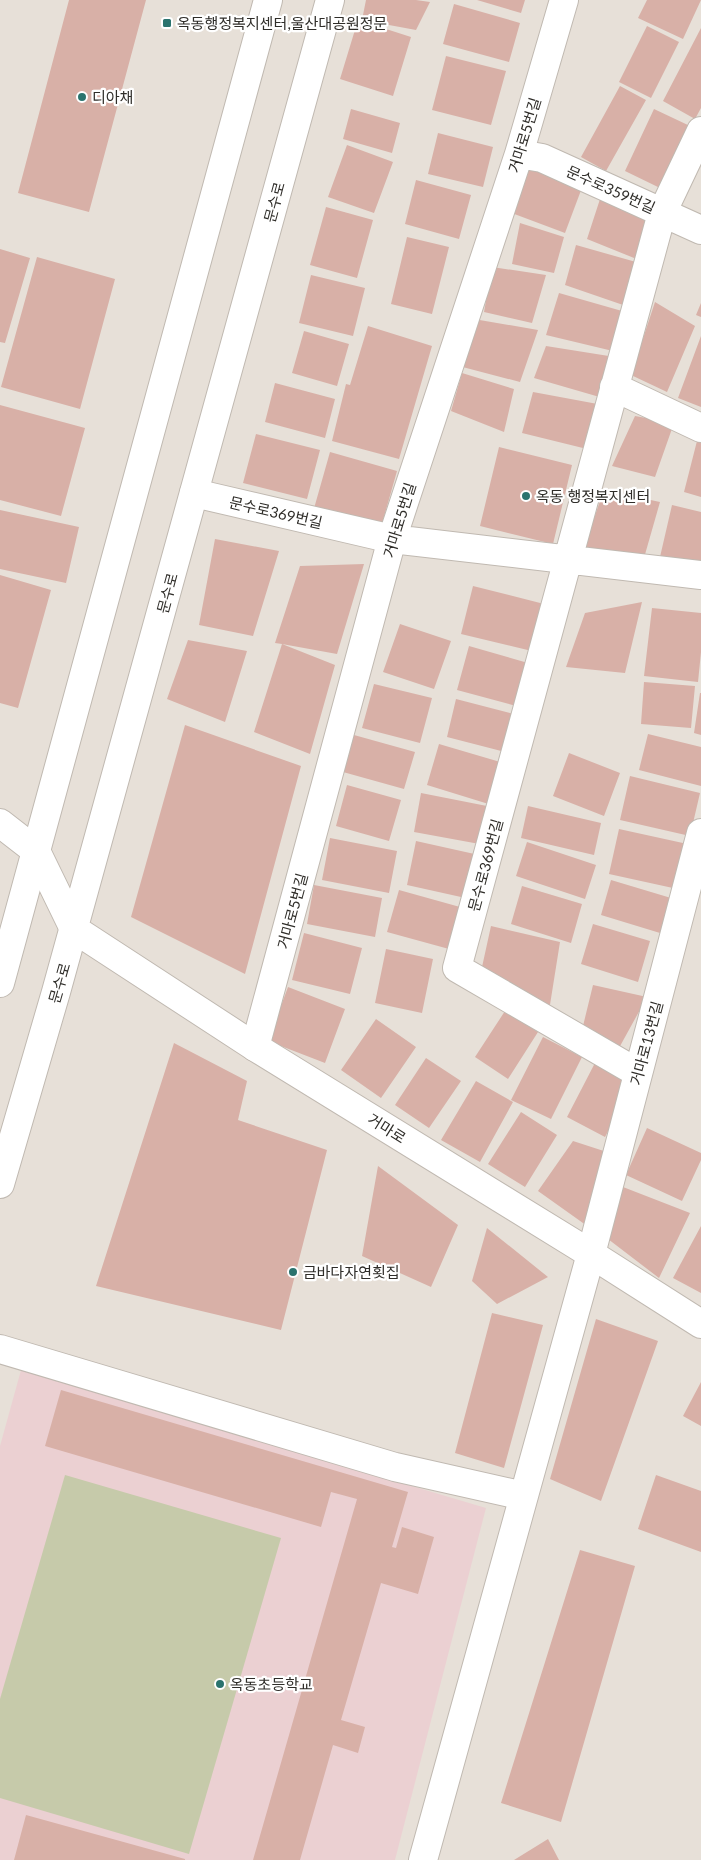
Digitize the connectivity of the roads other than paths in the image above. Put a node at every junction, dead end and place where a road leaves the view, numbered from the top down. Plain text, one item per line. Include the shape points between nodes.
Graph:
1 (268, 0) edge
2 (330, 0) edge
3 (564, 0) edge
4 (701, 131) edge
5 (520, 154) junction
6 (662, 212) junction
7 (701, 230) edge
8 (614, 387) junction
9 (701, 428) edge
10 (194, 493) junction
11 (392, 539) junction
12 (567, 559) junction
13 (701, 575) edge
14 (0, 824) edge
15 (701, 833) edge
16 (36, 851) junction
17 (74, 929) junction
18 (0, 983) edge
19 (255, 1047) junction
20 (638, 1072) junction
21 (0, 1184) edge
22 (591, 1254) junction
23 (701, 1324) edge
24 (0, 1349) edge
25 (524, 1496) junction
26 (423, 1860) edge

1 - 16 street
2 - 10 street, 문수로
3 - 5 street, 거마로5번길
4 - 6 street, 문수로369번길
5 - 6 street, 문수로359번길 via 542,158
5 - 11 street, 거마로5번길
6 - 7 street, 문수로359번길
6 - 8 street, 문수로369번길
8 - 9 street
8 - 12 street, 문수로369번길
10 - 11 street, 문수로369번길
10 - 17 street, 문수로
11 - 12 street, 문수로369번길
11 - 19 street, 거마로5번길
12 - 13 street, 문수로369번길
12 - 20 street, 문수로369번길 via 457,968
14 - 16 street
15 - 20 street, 거마로13번길
16 - 17 street
16 - 18 street
17 - 19 street, 거마로
17 - 21 street, 문수로
19 - 22 street, 거마로
20 - 22 street, 거마로13번길
22 - 23 street, 거마로
22 - 25 street, 거마로13번길
24 - 25 street via 395,1466
25 - 26 street, 거마로13번길

